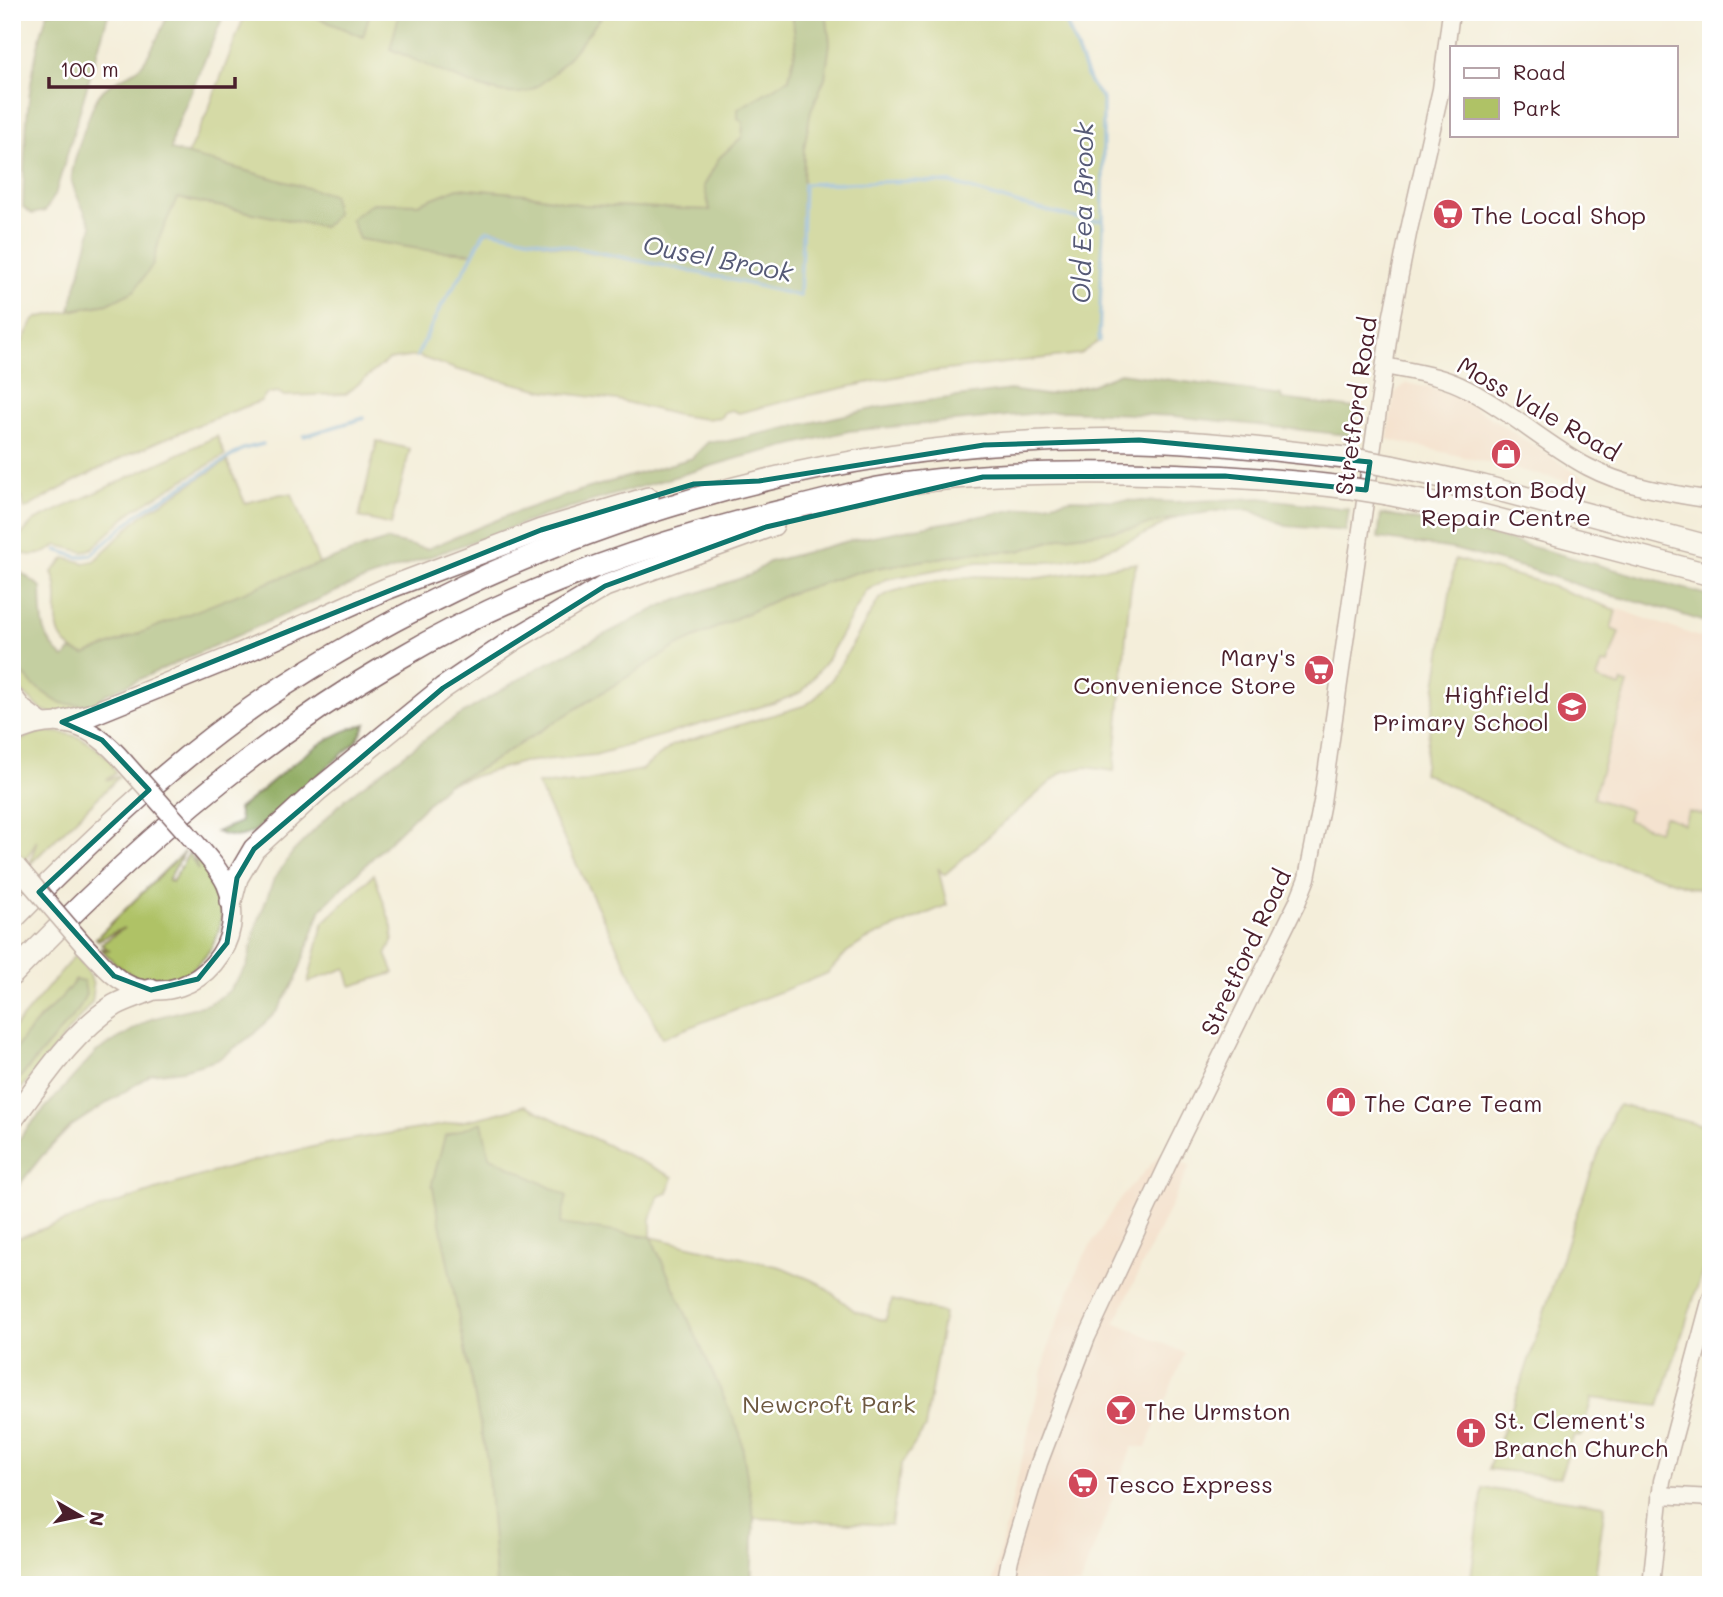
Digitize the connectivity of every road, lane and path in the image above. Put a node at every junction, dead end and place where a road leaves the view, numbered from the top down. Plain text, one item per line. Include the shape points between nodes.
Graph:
1 (1451, 12) edge
2 (1385, 366) junction
3 (983, 477) junction
4 (759, 481) junction
5 (1711, 500) edge
6 (1711, 547) edge
7 (1711, 576) edge
8 (12, 695) edge
9 (52, 723) junction
10 (12, 734) edge
11 (15, 864) edge
12 (231, 901) junction
13 (12, 920) edge
14 (13, 974) edge
15 (151, 990) junction
16 (12, 1120) edge
17 (1711, 1298) edge
18 (1660, 1495) junction
19 (1711, 1498) edge
20 (1005, 1585) edge
21 (1651, 1585) edge

1 - 2 main road, Stretford Road via 1441,89 1396,293
2 - 5 main road, Moss Vale Road via 1468,389 1604,474 1651,490
2 - 20 main road, Stretford Road via 1307,878 1087,1337 1039,1463
3 - 7 highway, bridge via 1134,473 1290,480 1350,488 1459,509
3 - 12 highway via 766,527 605,586 443,688 318,790 254,849 237,878
3 - 14 highway via 887,486 739,521 641,550 477,617 387,665 247,760 149,840
4 - 6 highway, bridge via 885,457 984,445 1139,440 1230,445 1391,466
4 - 9 highway via 694,484 541,530 386,589 90,715
4 - 13 highway via 643,514 544,550 418,607 342,651 209,740 127,808
8 - 9 main road via 23,709
9 - 10 main road
9 - 12 main road, bridge via 88,730 115,751 218,870
11 - 15 main road, bridge via 114,976
12 - 15 main road via 231,928 215,964 185,985
15 - 16 highway via 117,1004 91,1023
17 - 18 main road
18 - 19 main road
18 - 21 main road

